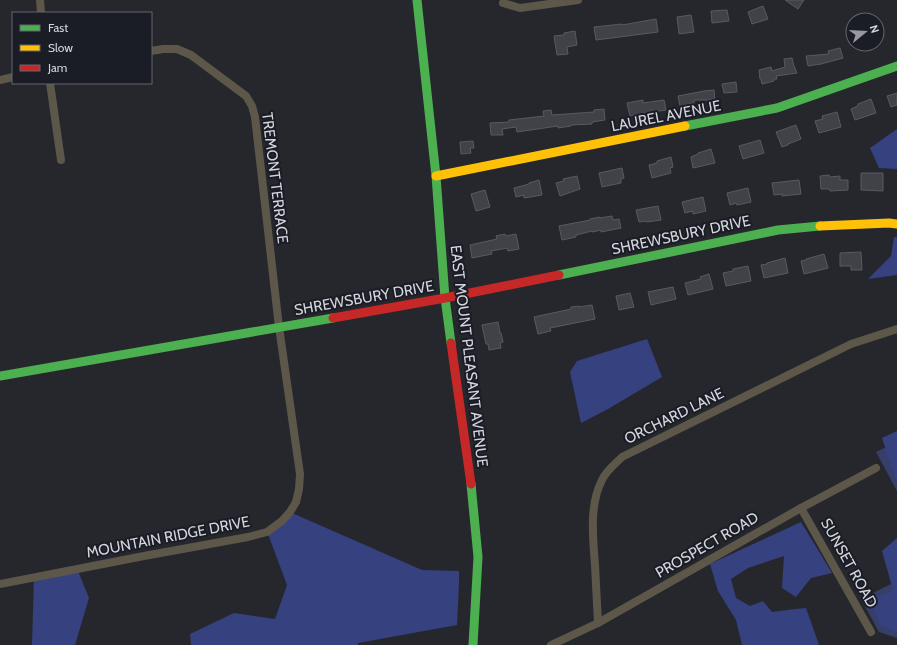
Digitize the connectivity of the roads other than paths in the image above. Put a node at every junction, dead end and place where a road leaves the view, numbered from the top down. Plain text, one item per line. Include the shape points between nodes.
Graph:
1 (40, 0) edge
2 (417, 0) edge
3 (578, 0) edge
4 (503, 3) dead end
5 (41, 12) edge
6 (152, 51) edge
7 (897, 66) edge
8 (12, 77) edge
9 (0, 80) edge
10 (50, 84) edge
11 (60, 160) dead end
12 (436, 176) junction
13 (897, 224) edge
14 (445, 298) junction
15 (279, 327) junction
16 (897, 329) edge
17 (0, 376) edge
18 (876, 468) dead end
19 (801, 508) junction
20 (0, 584) edge
21 (598, 623) junction
22 (871, 632) dead end
23 (473, 645) edge
24 (551, 645) edge

1 - 5 street
2 - 12 main road, EAST MOUNT PLEASANT AVENUE
3 - 4 street via 520,8
6 - 15 street, TREMONT TERRACE via 177,49 191,55 246,96 252,106
7 - 12 main road, LAUREL AVENUE via 777,108
8 - 9 street
10 - 11 street
12 - 14 main road, EAST MOUNT PLEASANT AVENUE
13 - 14 main road, SHREWSBURY DRIVE via 778,230
14 - 15 main road, SHREWSBURY DRIVE
14 - 23 main road, EAST MOUNT PLEASANT AVENUE via 468,459 478,557
15 - 17 main road, SHREWSBURY DRIVE
15 - 20 street, MOUNTAIN RIDGE DRIVE via 300,474 300,489 296,502 282,521 267,532 248,537
16 - 21 street, ORCHARD LANE via 851,344 622,457 610,468 602,479 595,503 593,529
18 - 19 street, PROSPECT ROAD
19 - 21 street, PROSPECT ROAD
19 - 22 street, SUNSET ROAD
21 - 24 street, PROSPECT ROAD

